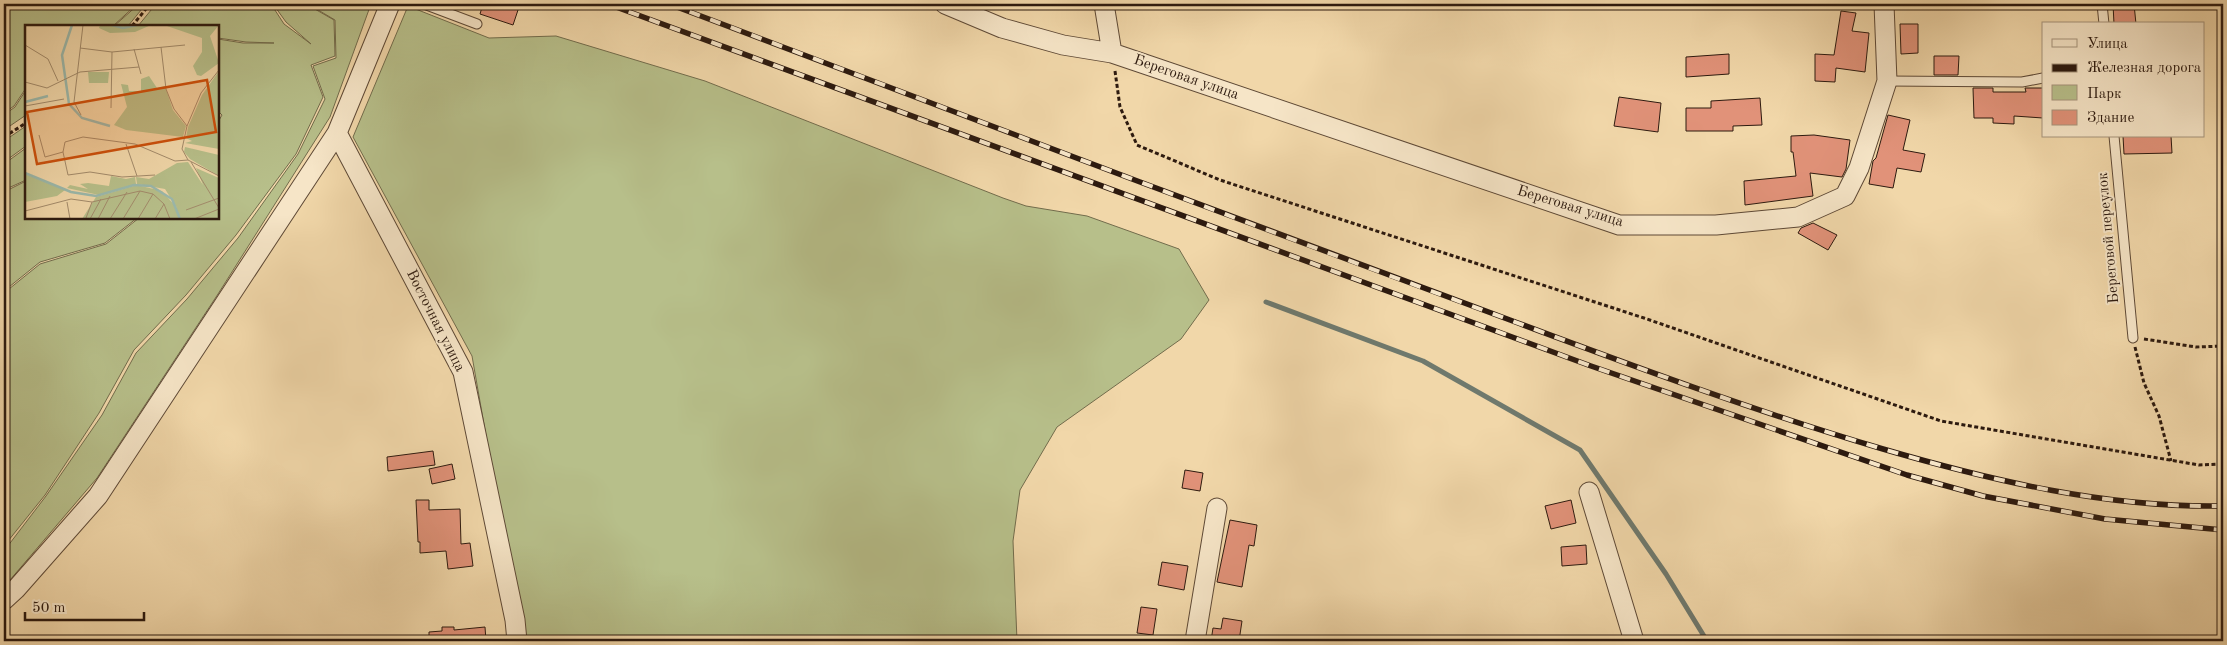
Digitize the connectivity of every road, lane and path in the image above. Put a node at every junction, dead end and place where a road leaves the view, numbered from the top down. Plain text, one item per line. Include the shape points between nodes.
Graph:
1 (150, 4) edge
2 (390, 4) edge
3 (424, 4) edge
4 (945, 4) edge
5 (1104, 4) edge
6 (1884, 4) edge
7 (2102, 4) edge
8 (2104, 22) edge
9 (476, 24) dead end
10 (133, 25) edge
11 (1112, 53) junction
12 (2042, 78) edge
13 (1887, 81) junction
14 (25, 124) edge
15 (337, 133) junction
16 (4, 138) edge
17 (2114, 138) edge
18 (2133, 338) junction
19 (2223, 346) edge
20 (2172, 460) junction
21 (2223, 464) edge
22 (1589, 492) dead end
23 (1217, 508) dead end
24 (4, 600) edge
25 (517, 641) edge
26 (1194, 641) edge
27 (1634, 641) edge

1 - 10 path
2 - 15 street
3 - 9 lane
4 - 11 street, Береговая улица via 1002,28 1063,45
5 - 11 street
6 - 13 street, Береговая улица
7 - 8 lane
11 - 13 street, Береговая улица via 1619,225 1716,226 1798,217 1845,196 1859,168
11 - 20 path via 1120,107 1137,145 1220,180 1644,318 1941,421
12 - 13 lane via 2022,82
14 - 16 path
15 - 24 street via 98,496
15 - 25 street, Восточная улица via 463,372
17 - 18 lane, Береговой переулок
18 - 19 path via 2196,347
18 - 20 path via 2144,383 2159,416
20 - 21 path via 2199,465
22 - 27 street
23 - 26 street

